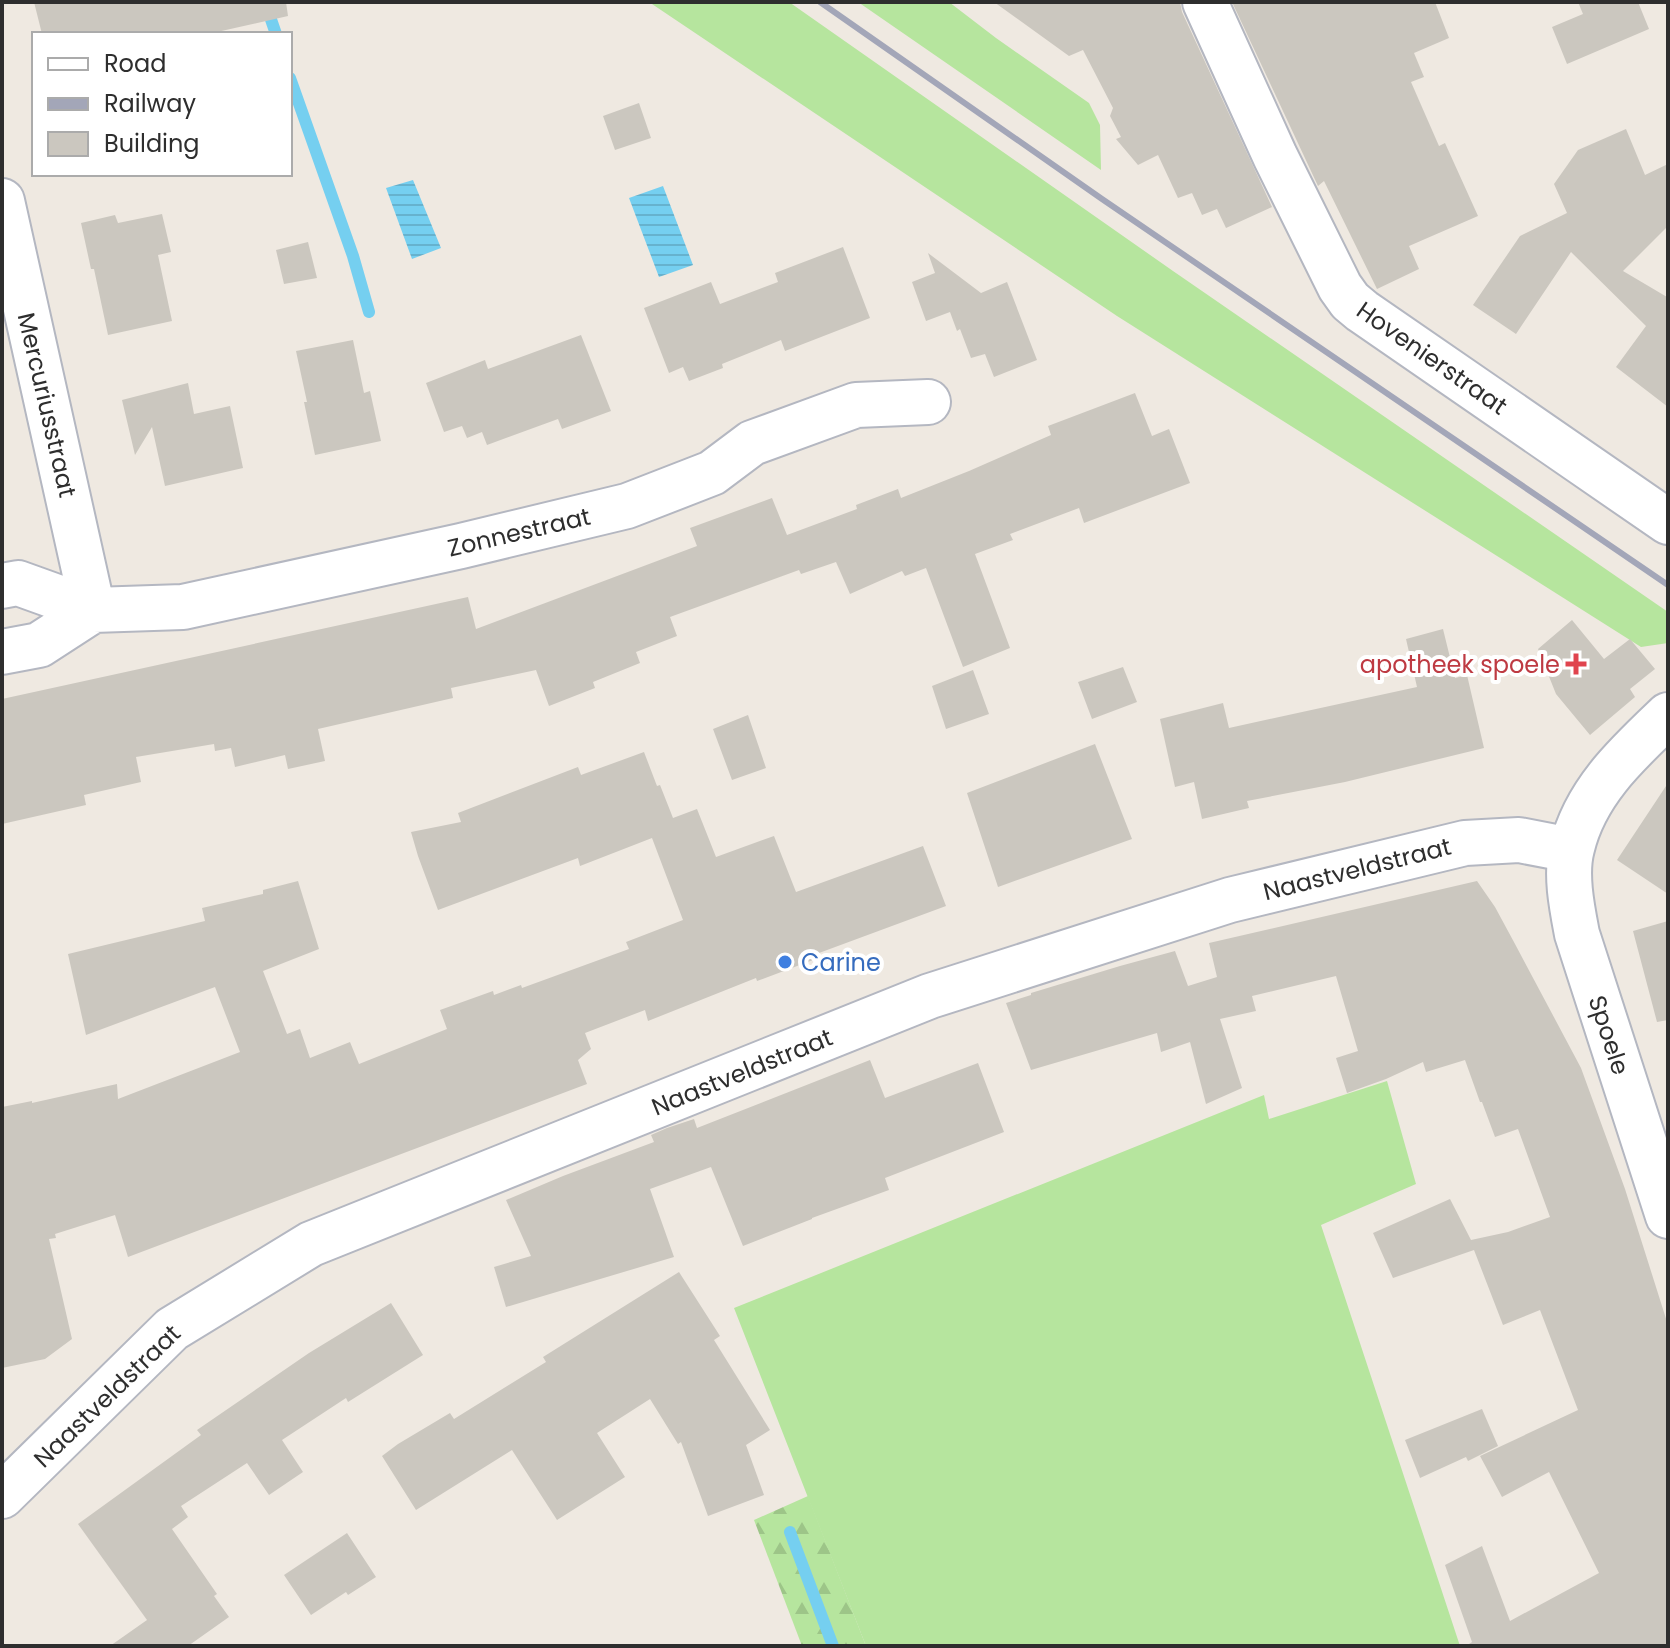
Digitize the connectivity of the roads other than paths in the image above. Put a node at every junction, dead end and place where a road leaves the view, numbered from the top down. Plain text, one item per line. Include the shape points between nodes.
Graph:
1 (1205, 2) edge
2 (2, 201) edge
3 (928, 402) dead end
4 (1668, 522) edge
5 (2, 586) edge
6 (93, 610) junction
7 (2, 652) edge
8 (1668, 715) edge
9 (1571, 850) junction
10 (1668, 1216) edge
11 (2, 1496) edge

1 - 4 street, Hovenierstraat via 1275,156 1350,301
2 - 6 street, Mercuriusstraat
3 - 6 street, Zonnestraat via 856,405 752,443 712,473 612,510 183,607
5 - 6 street, Zonnestraat via 18,583
6 - 7 street via 39,645
8 - 9 street, Spoele via 1616,767 1585,809
9 - 10 street, Spoele via 1570,893 1577,934
9 - 11 street, Naastveldstraat via 1519,840 1465,843 1230,900 930,996 311,1244 172,1329

